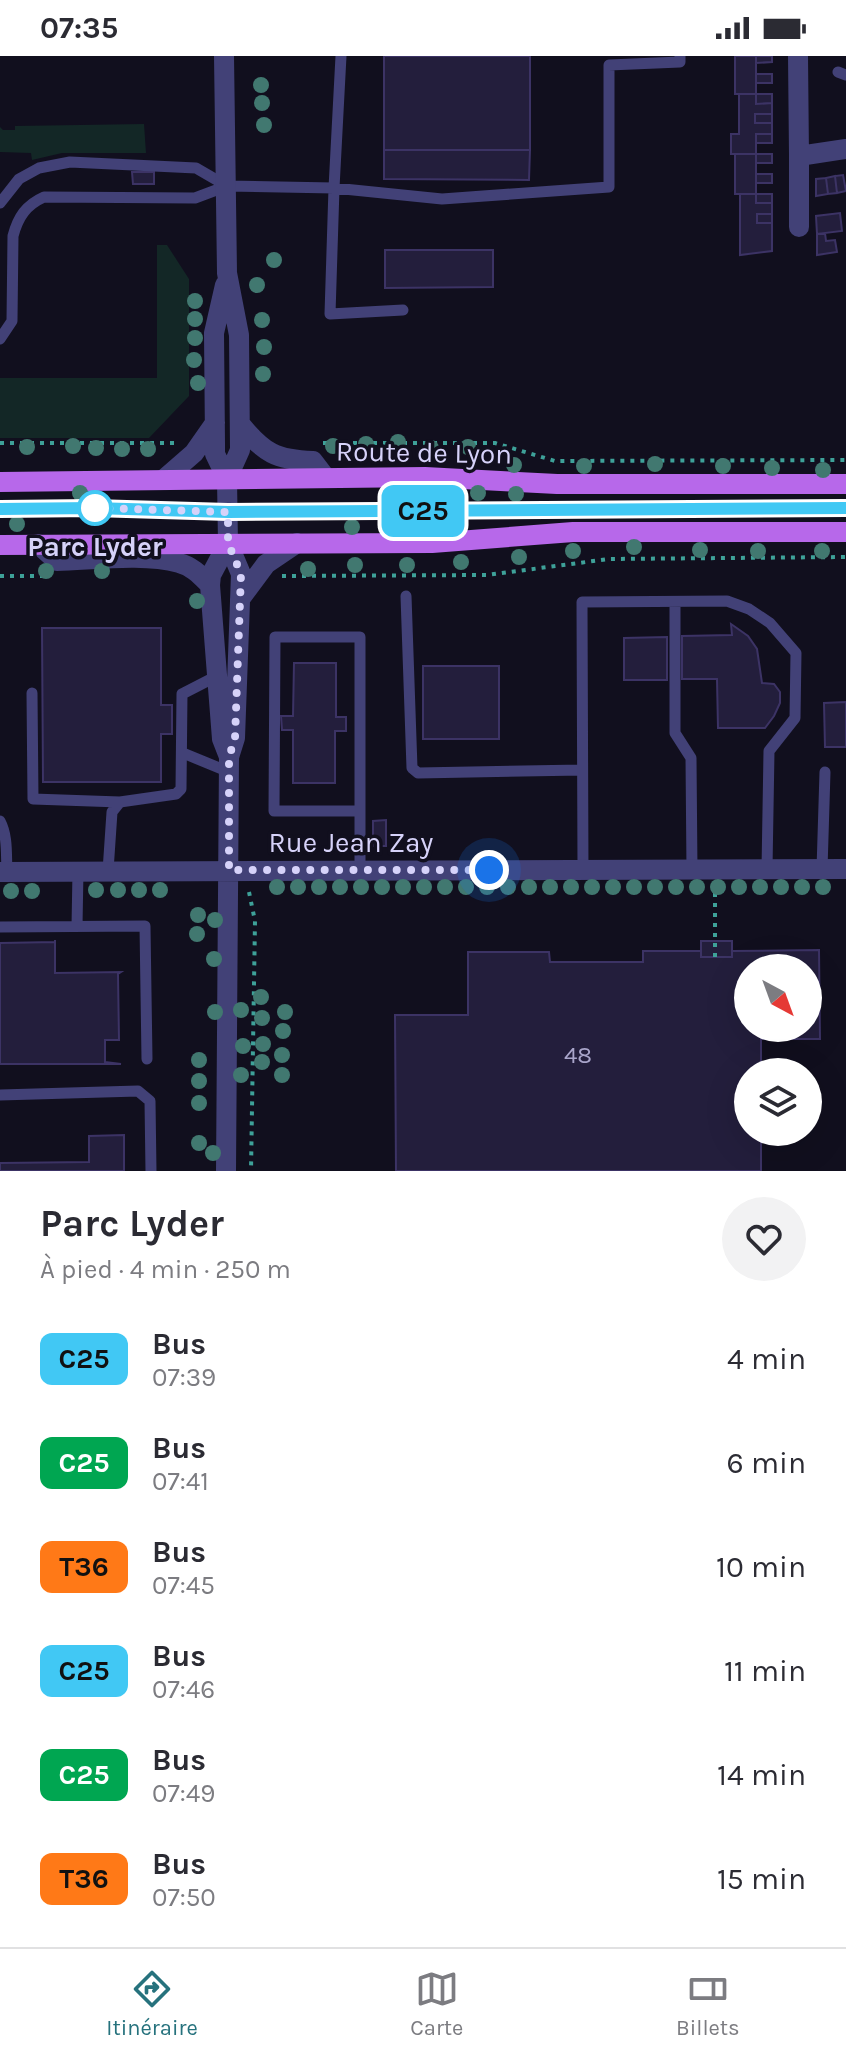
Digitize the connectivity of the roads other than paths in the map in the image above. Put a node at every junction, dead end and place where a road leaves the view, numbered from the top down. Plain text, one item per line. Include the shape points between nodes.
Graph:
1 (224, 56) edge
2 (341, 56) edge
3 (680, 56) edge
4 (798, 56) edge
5 (846, 149) edge
6 (799, 156) junction
7 (227, 186) junction
8 (334, 188) junction
9 (0, 203) edge
10 (799, 227) dead end
11 (227, 273) junction
12 (403, 310) dead end
13 (0, 339) edge
14 (215, 423) junction
15 (240, 424) junction
16 (326, 478) junction
17 (227, 479) junction
18 (163, 480) junction
19 (0, 482) edge
20 (846, 484) edge
21 (846, 508) edge
22 (0, 509) edge
23 (228, 512) junction
24 (846, 532) edge
25 (228, 543) junction
26 (297, 543) junction
27 (38, 544) junction
28 (0, 545) edge
29 (210, 585) junction
30 (406, 596) dead end
31 (240, 599) junction
32 (675, 602) junction
33 (217, 676) junction
34 (32, 693) dead end
35 (183, 753) junction
36 (229, 764) junction
37 (582, 770) junction
38 (825, 772) dead end
39 (120, 802) junction
40 (360, 811) junction
41 (0, 821) edge
42 (767, 869) junction
43 (822, 869) junction
44 (846, 869) edge
45 (229, 870) junction
46 (360, 870) junction
47 (583, 870) junction
48 (692, 870) junction
49 (78, 871) junction
50 (108, 871) junction
51 (3, 872) edge
52 (77, 926) junction
53 (0, 927) edge
54 (147, 1059) dead end
55 (0, 1095) edge
56 (151, 1171) edge
57 (226, 1171) edge

1 - 7 street
2 - 8 lane
3 - 8 lane via 680,62 609,65 609,187 442,199
4 - 6 street
5 - 6 street
6 - 10 street
7 - 8 lane
7 - 9 lane via 196,168 70,162 39,168 19,179
7 - 11 street
7 - 13 lane via 195,198 44,197 33,202 13,236 12,321
8 - 12 lane via 330,314
11 - 14 street via 214,333
11 - 15 street via 239,335
14 - 17 street via 215,454
14 - 18 street via 194,453
15 - 16 street via 270,455 313,461
15 - 17 street via 240,450
16 - 17 main road, Route de Lyon
16 - 20 main road, Route de Lyon
17 - 18 main road, Route de Lyon
17 - 23 street
18 - 19 main road, Route de Lyon
21 - 23 lane
22 - 23 lane
23 - 25 street
24 - 26 main road via 573,532 432,543
25 - 26 main road
25 - 27 main road
25 - 29 street
25 - 31 street via 241,574
26 - 31 street via 281,551
27 - 28 main road
27 - 29 street via 57,561 180,563
29 - 33 street
30 - 37 lane via 412,768 418,773
31 - 36 street via 235,738
32 - 37 lane via 582,602
32 - 42 lane via 727,601 749,609 770,623 796,653 795,718 769,751
32 - 48 lane via 675,733 691,758
33 - 35 lane via 182,694
33 - 36 street
34 - 39 lane via 33,799
35 - 36 lane
35 - 39 lane via 181,789 176,794
36 - 45 street
37 - 47 lane
38 - 43 lane
39 - 50 lane via 112,812
40 - 40 lane via 360,637 275,637 274,811
40 - 46 lane
41 - 51 lane via 6,848
42 - 43 street, Rue Jean Zay
42 - 48 street, Rue Jean Zay
43 - 44 street, Rue Jean Zay
45 - 46 street, Rue Jean Zay
45 - 50 street, Rue Jean Zay
45 - 57 street
46 - 47 street, Rue Jean Zay
47 - 48 street, Rue Jean Zay
49 - 50 street, Rue Jean Zay
49 - 51 street, Rue Jean Zay
49 - 52 lane
52 - 53 lane
52 - 54 lane via 145,926
55 - 56 lane via 138,1091 150,1101

